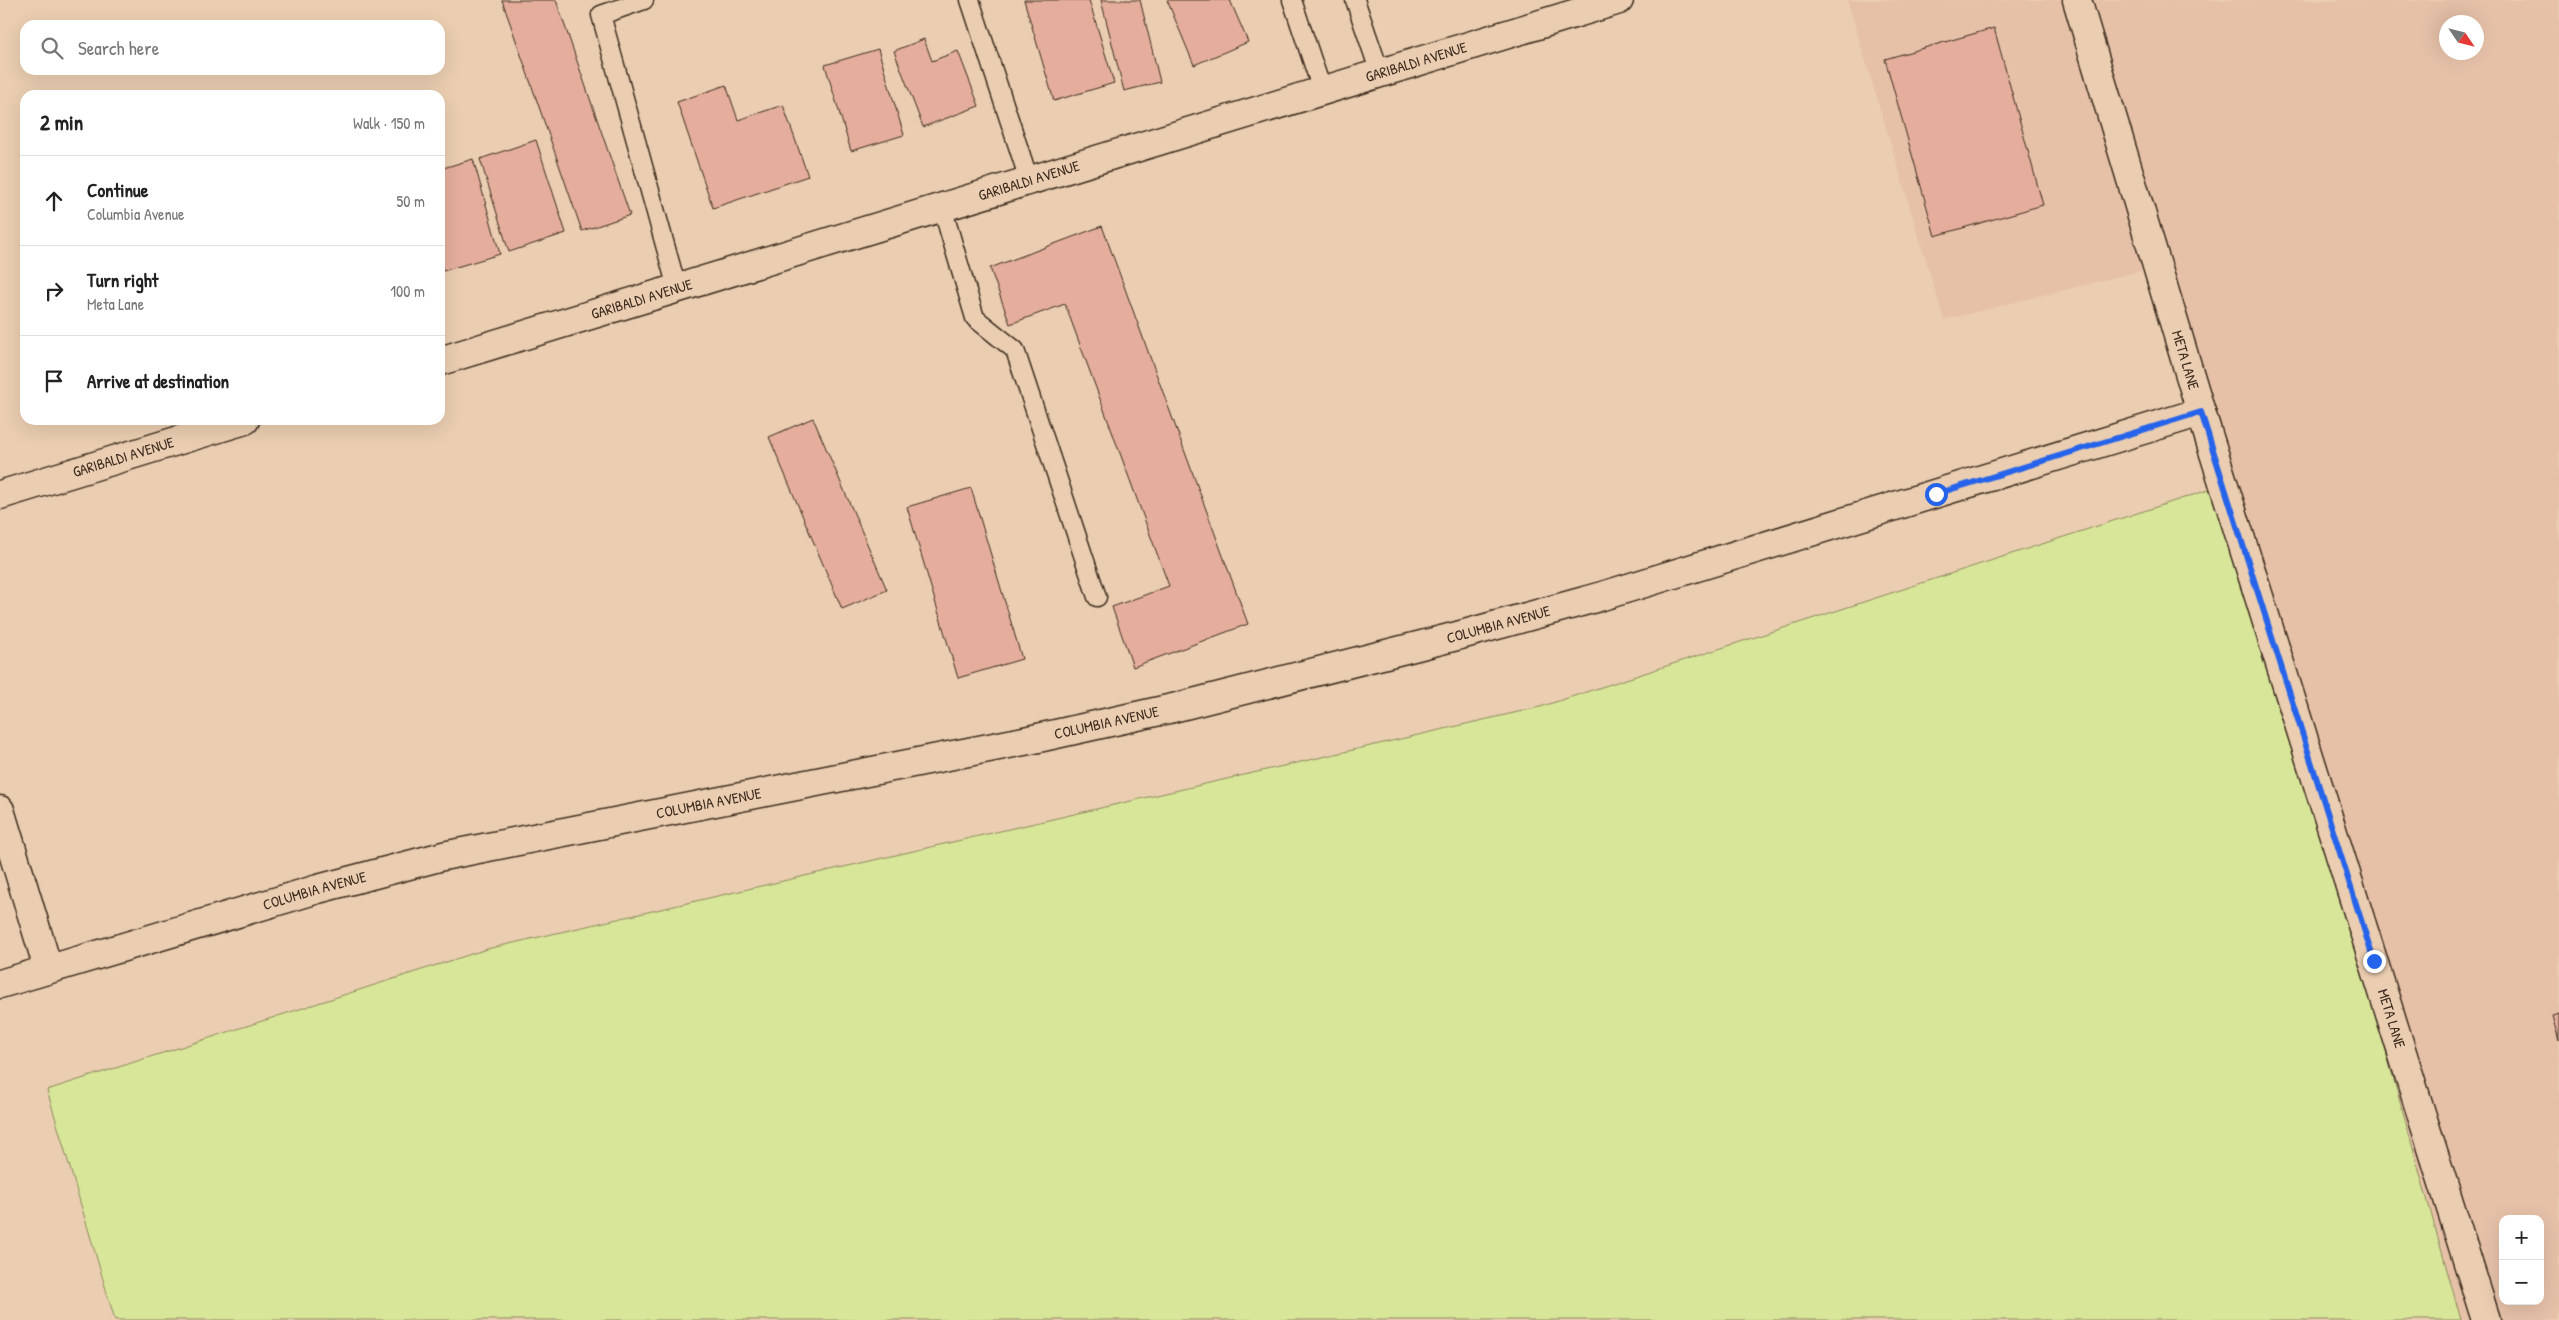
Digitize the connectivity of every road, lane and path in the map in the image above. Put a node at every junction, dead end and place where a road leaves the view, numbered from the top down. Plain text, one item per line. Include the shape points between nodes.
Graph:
1 (644, 0) edge
2 (970, 0) edge
3 (1292, 0) edge
4 (1355, 0) edge
5 (1619, 0) edge
6 (2078, 0) edge
7 (1380, 73) junction
8 (1322, 90) junction
9 (1029, 180) junction
10 (942, 207) junction
11 (677, 288) junction
12 (445, 358) edge
13 (2201, 412) junction
14 (229, 425) edge
15 (0, 495) edge
16 (1097, 597) dead end
17 (0, 810) edge
18 (48, 968) junction
19 (0, 984) edge
20 (2486, 1320) edge

1 - 11 lane via 600,16
2 - 9 lane
3 - 8 lane
4 - 7 lane
5 - 7 street, GARIBALDI AVENUE
6 - 13 street, META LANE
7 - 8 street, GARIBALDI AVENUE
8 - 9 street, GARIBALDI AVENUE
9 - 10 street, GARIBALDI AVENUE
10 - 11 street, GARIBALDI AVENUE
10 - 16 lane via 975,318 1015,350
11 - 12 street, GARIBALDI AVENUE
13 - 18 street, COLUMBIA AVENUE via 1599,597 1457,636 1173,708 1030,740 443,856
13 - 20 street, META LANE
14 - 15 street, GARIBALDI AVENUE
17 - 18 street
18 - 19 street, COLUMBIA AVENUE

